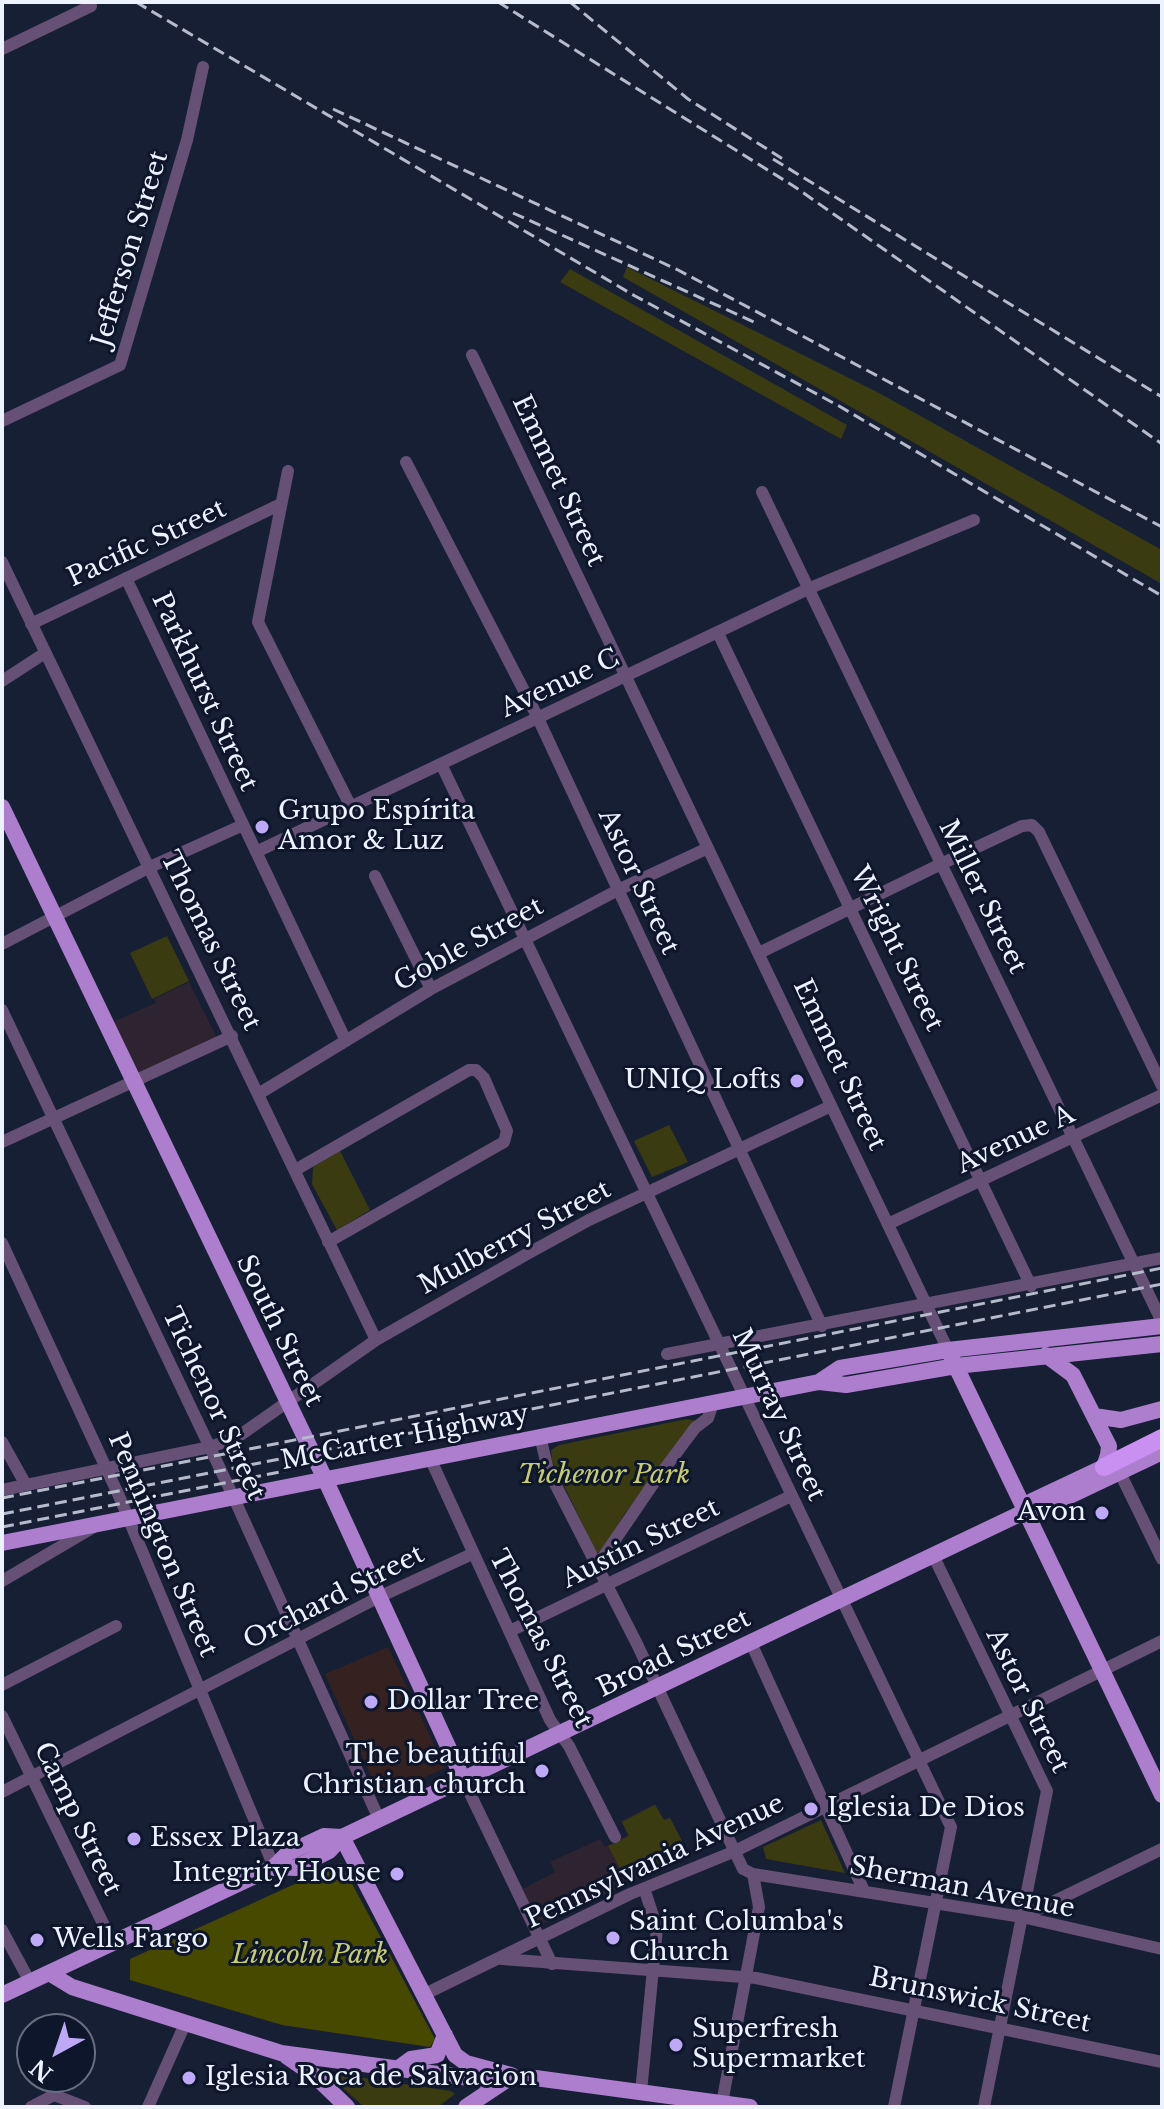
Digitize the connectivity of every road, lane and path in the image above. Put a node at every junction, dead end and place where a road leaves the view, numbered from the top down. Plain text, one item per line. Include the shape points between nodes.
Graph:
1 (91, 6) dead end
2 (2, 49) edge
3 (203, 67) dead end
4 (472, 355) dead end
5 (2, 421) edge
6 (406, 462) dead end
7 (288, 471) dead end
8 (762, 492) dead end
9 (281, 504) junction
10 (974, 520) dead end
11 (2, 562) edge
12 (126, 578) junction
13 (810, 588) junction
14 (31, 624) junction
15 (718, 633) junction
16 (45, 653) junction
17 (626, 678) junction
18 (2, 681) edge
19 (538, 718) junction
20 (441, 764) junction
21 (2, 807) edge
22 (351, 807) junction
23 (243, 825) junction
24 (708, 848) junction
25 (256, 852) junction
26 (941, 864) junction
27 (150, 867) junction
28 (375, 876) dead end
29 (618, 890) junction
30 (849, 907) junction
31 (56, 916) junction
32 (523, 939) junction
33 (2, 944) edge
34 (759, 953) junction
35 (431, 989) junction
36 (2, 1010) edge
37 (232, 1036) junction
38 (346, 1041) junction
39 (134, 1084) junction
40 (1162, 1086) edge
41 (260, 1093) junction
42 (1162, 1095) edge
43 (831, 1106) junction
44 (53, 1118) junction
45 (1073, 1137) junction
46 (2, 1142) edge
47 (738, 1150) junction
48 (297, 1169) junction
49 (980, 1180) junction
50 (647, 1193) junction
51 (888, 1224) junction
52 (328, 1242) junction
53 (2, 1243) edge
54 (1162, 1258) edge
55 (1133, 1263) junction
56 (1031, 1286) junction
57 (927, 1306) junction
58 (1162, 1324) edge
59 (822, 1326) junction
60 (376, 1340) junction
61 (720, 1344) junction
62 (1162, 1344) edge
63 (948, 1350) junction
64 (667, 1354) dead end
65 (1046, 1355) junction
66 (956, 1366) junction
67 (819, 1382) junction
68 (741, 1397) junction
69 (286, 1402) junction
70 (713, 1403) junction
71 (1162, 1409) edge
72 (1094, 1416) junction
73 (540, 1436) junction
74 (1162, 1438) edge
75 (2, 1442) edge
76 (210, 1447) junction
77 (1162, 1452) edge
78 (430, 1458) junction
79 (108, 1470) junction
80 (1112, 1470) junction
81 (325, 1479) junction
82 (26, 1485) junction
83 (2, 1490) edge
84 (233, 1496) junction
85 (791, 1496) junction
86 (1026, 1511) junction
87 (129, 1519) junction
88 (95, 1525) junction
89 (2, 1543) edge
90 (472, 1554) junction
91 (933, 1555) junction
92 (1162, 1559) edge
93 (597, 1566) junction
94 (2, 1581) edge
95 (605, 1585) junction
96 (379, 1597) junction
97 (841, 1599) junction
98 (116, 1626) dead end
99 (510, 1631) junction
100 (297, 1641) junction
101 (1162, 1641) edge
102 (751, 1643) junction
103 (1102, 1670) junction
104 (2, 1685) edge
105 (656, 1689) junction
106 (199, 1691) junction
107 (1010, 1715) junction
108 (2, 1716) edge
109 (561, 1734) junction
110 (918, 1758) junction
111 (31, 1776) junction
112 (463, 1779) junction
113 (2, 1792) edge
114 (1162, 1795) edge
115 (828, 1806) junction
116 (379, 1819) junction
117 (342, 1837) junction
118 (615, 1837) dead end
119 (1162, 1849) edge
120 (733, 1852) junction
121 (274, 1867) junction
122 (753, 1874) junction
123 (645, 1891) junction
124 (864, 1891) junction
125 (936, 1902) junction
126 (1022, 1917) junction
127 (2, 1930) edge
128 (540, 1940) junction
129 (112, 1942) junction
130 (1162, 1949) edge
131 (502, 1959) junction
132 (552, 1964) junction
133 (653, 1972) junction
134 (49, 1973) junction
135 (746, 1977) junction
136 (30, 1982) junction
137 (425, 1994) junction
138 (2, 1995) edge
139 (915, 2010) junction
140 (185, 2024) junction
141 (1000, 2028) junction
142 (445, 2035) junction
143 (281, 2053) junction
144 (1162, 2062) edge
145 (396, 2070) junction
146 (513, 2076) junction
147 (641, 2092) junction
148 (722, 2103) junction
149 (31, 2107) edge
150 (85, 2107) edge
151 (148, 2107) edge
152 (347, 2107) edge
153 (466, 2107) edge
154 (750, 2107) edge
155 (894, 2107) edge
156 (984, 2107) edge

1 - 2 street
3 - 5 street, Jefferson Street via 187,140 120,365
4 - 17 street, Emmet Street
6 - 19 street, Astor Street
7 - 9 street
8 - 13 street, Miller Street
9 - 12 street, Pacific Street
9 - 22 street via 258,622
10 - 13 street, Avenue C
11 - 14 street, Thomas Street
12 - 14 street, Pacific Street
12 - 23 street, Parkhurst Street
13 - 15 street, Avenue C
13 - 26 street, Miller Street
14 - 16 street, Thomas Street
15 - 17 street, Avenue C
15 - 30 street, Wright Street
16 - 18 street
16 - 27 street, Thomas Street
17 - 19 street, Avenue C
17 - 24 street, Emmet Street
19 - 20 street, Avenue C
19 - 29 street, Astor Street
20 - 22 street, Avenue C
20 - 32 street, Murray Street
21 - 31 main road, South Street
22 - 25 street, Avenue C
23 - 25 street, Parkhurst Street
23 - 27 street
24 - 29 street, Goble Street
24 - 34 street, Emmet Street
25 - 38 street, Parkhurst Street
26 - 30 street
26 - 40 street via 1022,826 1032,825 1039,832
26 - 45 street, Miller Street
27 - 31 street
27 - 37 street, Thomas Street
28 - 35 street
29 - 32 street, Goble Street
29 - 47 street, Astor Street
30 - 34 street
30 - 49 street, Wright Street
31 - 33 street
31 - 39 main road, South Street
32 - 35 street, Goble Street
32 - 50 street, Murray Street
34 - 43 street, Emmet Street
35 - 38 street, Goble Street
36 - 44 street, Tichenor Street
37 - 39 street
37 - 41 street, Thomas Street
38 - 41 street, Goble Street
39 - 44 street
39 - 69 main road, South Street
41 - 48 street, Thomas Street
42 - 45 street, Avenue A
43 - 47 street, Mulberry Street
43 - 51 street, Emmet Street
44 - 46 street
44 - 76 street, Tichenor Street
45 - 49 street, Avenue A
45 - 55 street, Miller Street
47 - 50 street, Mulberry Street
47 - 59 street, Astor Street
48 - 52 street, Thomas Street
48 - 52 street via 469,1070 484,1078 507,1131 504,1142
49 - 51 street, Avenue A
49 - 56 street, Wright Street
50 - 60 street, Mulberry Street
50 - 61 street, Murray Street
51 - 57 street, Emmet Street
52 - 60 street, Thomas Street
53 - 79 street, Pennington Street
54 - 55 street
55 - 56 street
55 - 58 street, Miller Street
56 - 57 street
57 - 59 street
57 - 63 street, Emmet Street
58 - 63 main road, McCarter Highway
59 - 61 street
60 - 69 street, Mulberry Street
61 - 64 street
61 - 68 street, Murray Street
62 - 65 main road, McCarter Highway
63 - 66 main road, Emmet Street
63 - 67 main road, McCarter Highway via 840,1368
65 - 66 main road, McCarter Highway
65 - 72 main road via 1073,1375
66 - 67 main road, McCarter Highway via 846,1385
66 - 86 main road, Emmet Street
67 - 68 main road, McCarter Highway
68 - 70 main road, McCarter Highway
68 - 85 street, Murray Street
69 - 76 street, Mulberry Street via 236,1438
69 - 81 main road, South Street
70 - 73 main road, McCarter Highway
70 - 93 street via 708,1418 695,1428
71 - 72 main road via 1121,1420
72 - 80 main road via 1109,1446
73 - 78 main road, McCarter Highway
73 - 93 street via 548,1470
74 - 80 highway
75 - 82 street
76 - 79 street, Mulberry Street
76 - 84 street, Tichenor Street
77 - 80 main road, Broad Street
78 - 81 main road, McCarter Highway
78 - 90 street, Thomas Street
79 - 82 street, Mulberry Street
79 - 87 street, Pennington Street
80 - 86 main road, Broad Street via 1032,1501
80 - 92 street
81 - 84 main road, McCarter Highway
81 - 96 main road, South Street
82 - 83 street, Mulberry Street
84 - 87 main road, McCarter Highway
84 - 100 street, Tichenor Street
85 - 95 street, Austin Street
85 - 97 street, Murray Street
86 - 91 main road, Broad Street
86 - 103 main road, Emmet Street
87 - 88 main road, McCarter Highway
87 - 106 street, Pennington Street
88 - 89 main road, McCarter Highway
88 - 94 street
90 - 96 street, Orchard Street
90 - 99 street, Thomas Street
91 - 97 main road, Broad Street
91 - 107 street, Astor Street
93 - 95 street
95 - 99 street, Austin Street
95 - 105 street
96 - 100 street, Orchard Street
96 - 112 main road, South Street
97 - 102 main road, Broad Street
97 - 110 street, Murray Street
98 - 104 street
99 - 109 street, Thomas Street
100 - 106 street, Orchard Street
100 - 116 street, Tichenor Street
101 - 103 street, Pennsylvania Avenue
102 - 105 main road, Broad Street
102 - 115 street
103 - 107 street, Pennsylvania Avenue
103 - 114 main road, Emmet Street
105 - 109 main road, Broad Street
105 - 120 street
106 - 111 street, Orchard Street
106 - 121 street, Pennington Street
107 - 110 street, Pennsylvania Avenue
107 - 126 street, Astor Street via 1047,1791
108 - 111 street, Camp Street
109 - 112 main road, Broad Street
109 - 118 street, Thomas Street
110 - 115 street, Pennsylvania Avenue
110 - 125 street, Murray Street via 951,1827
111 - 113 street, Orchard Street
111 - 129 street, Camp Street
112 - 116 main road, Broad Street
112 - 128 street, South Street
115 - 120 street, Pennsylvania Avenue
115 - 124 street
116 - 117 main road, Broad Street
117 - 121 main road, Broad Street via 324,1836 288,1853
117 - 137 main road
119 - 126 street
120 - 122 street via 743,1869
120 - 123 street, Pennsylvania Avenue
121 - 129 main road, Broad Street
122 - 124 street, Sherman Avenue
122 - 135 street via 759,1907
123 - 128 street, Pennsylvania Avenue
123 - 133 street via 657,1928
124 - 125 street, Sherman Avenue
125 - 126 street, Sherman Avenue
125 - 139 street, Murray Street
126 - 130 street, Sherman Avenue
126 - 141 street, Astor Street
127 - 136 street
128 - 131 street, Pennsylvania Avenue
128 - 132 street, South Street
129 - 134 main road, Broad Street
131 - 132 street, Brunswick Street
131 - 137 street, Pennsylvania Avenue
132 - 133 street, Brunswick Street
133 - 135 street, Brunswick Street
133 - 147 street
134 - 136 main road, Broad Street
134 - 140 main road via 72,1987
135 - 139 street, Brunswick Street
135 - 148 street
136 - 138 main road, Broad Street
137 - 142 main road
139 - 141 street, Brunswick Street
139 - 155 street, Murray Street
140 - 143 main road
140 - 151 street
141 - 144 street, Brunswick Street
141 - 156 street, Astor Street
142 - 145 main road via 437,2055 411,2059
142 - 146 main road via 462,2061
143 - 145 main road
143 - 152 main road
145 - 146 main road via 487,2080
146 - 147 main road
146 - 153 main road
147 - 148 main road
148 - 154 main road
149 - 150 street via 54,2095

